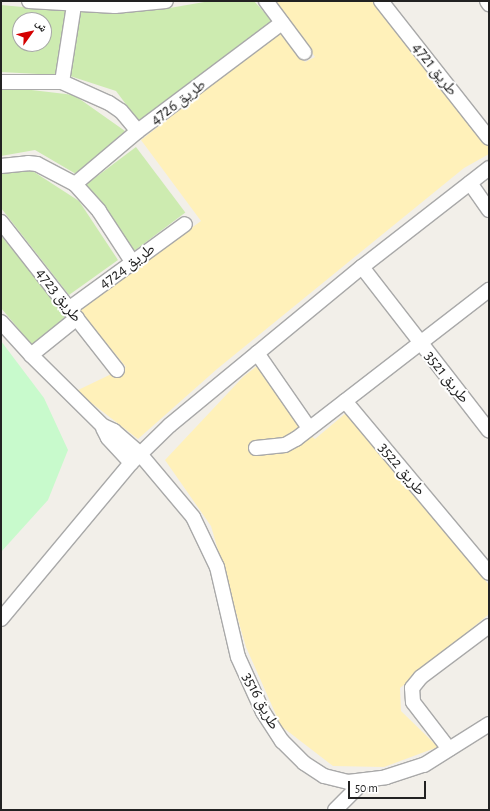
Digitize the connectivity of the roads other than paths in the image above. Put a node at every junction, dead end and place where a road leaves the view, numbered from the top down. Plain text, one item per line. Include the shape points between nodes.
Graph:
1 (29, 1) edge
2 (166, 1) edge
3 (266, 1) edge
4 (381, 1) edge
5 (487, 1) edge
6 (489, 4) edge
7 (74, 5) junction
8 (282, 23) junction
9 (304, 52) dead end
10 (1, 82) edge
11 (62, 82) junction
12 (138, 131) junction
13 (489, 138) edge
14 (1, 166) edge
15 (489, 168) edge
16 (470, 183) junction
17 (75, 184) junction
18 (489, 210) edge
19 (1, 222) edge
20 (185, 224) dead end
21 (133, 263) junction
22 (362, 266) junction
23 (489, 290) edge
24 (73, 313) junction
25 (1, 322) edge
26 (420, 343) junction
27 (257, 354) junction
28 (30, 355) junction
29 (117, 370) dead end
30 (345, 401) junction
31 (309, 428) junction
32 (489, 431) edge
33 (256, 448) dead end
34 (136, 459) junction
35 (489, 573) edge
36 (1, 619) edge
37 (489, 626) edge
38 (489, 724) edge
39 (449, 749) junction
40 (365, 780) junction
41 (334, 810) edge

1 - 7 street
2 - 7 street via 115,6
3 - 8 street
4 - 13 street, طريق 4721
5 - 6 street
7 - 11 street
8 - 9 street
8 - 12 street, طريق 4726
10 - 11 street
11 - 12 street via 109,103 121,111
12 - 17 street, طريق 4726
14 - 17 street via 37,164
15 - 16 street
16 - 18 street
16 - 22 street
17 - 21 street via 99,211
19 - 24 street, طريق 4723
20 - 21 street, طريق 4724
21 - 24 street, طريق 4724
22 - 26 street, طريق 3521
22 - 27 street
23 - 26 street
24 - 28 street, طريق 4724
24 - 29 street, طريق 4723
25 - 28 street, طريق 3516
26 - 30 street
26 - 32 street, طريق 3521
27 - 31 street
27 - 34 street via 201,397
28 - 34 street, طريق 3516 via 103,426 114,431
30 - 31 street
30 - 35 street, طريق 3522
31 - 33 street via 285,445
34 - 36 street
34 - 40 street, طريق 3516 via 179,497 204,537 217,567 238,657 263,712 282,741 304,763 324,776 348,782
37 - 39 street via 421,678 412,688 413,702
38 - 39 street, طريق 3516
39 - 40 street, طريق 3516 via 424,765 402,773
40 - 41 street

